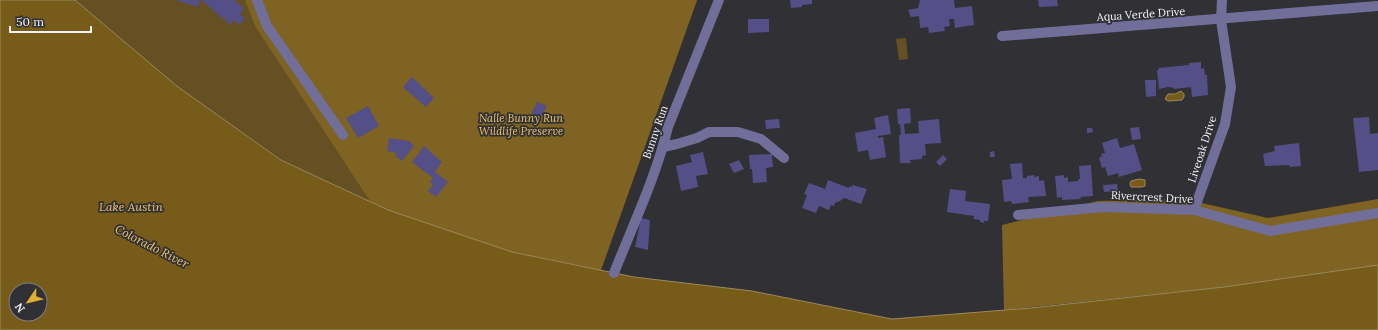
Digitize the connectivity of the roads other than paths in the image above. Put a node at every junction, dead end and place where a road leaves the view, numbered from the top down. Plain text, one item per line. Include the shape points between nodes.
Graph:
1 (257, 0) edge
2 (719, 0) edge
3 (1222, 0) edge
4 (1378, 6) edge
5 (1221, 20) junction
6 (1002, 36) dead end
7 (343, 135) dead end
8 (663, 147) junction
9 (784, 158) dead end
10 (1194, 210) junction
11 (1378, 213) edge
12 (1018, 215) dead end
13 (614, 273) dead end

1 - 7 street via 267,26
2 - 8 street, Bunny Run via 668,127
3 - 5 street, Liveoak Drive
4 - 5 street, Aqua Verde Drive
5 - 6 street, Aqua Verde Drive
5 - 10 street, Liveoak Drive via 1231,87 1225,124
8 - 9 street via 709,132 738,132 761,139
8 - 13 street, Bunny Run
10 - 11 street, Rivercrest Drive via 1270,231
10 - 12 street, Rivercrest Drive via 1103,207

